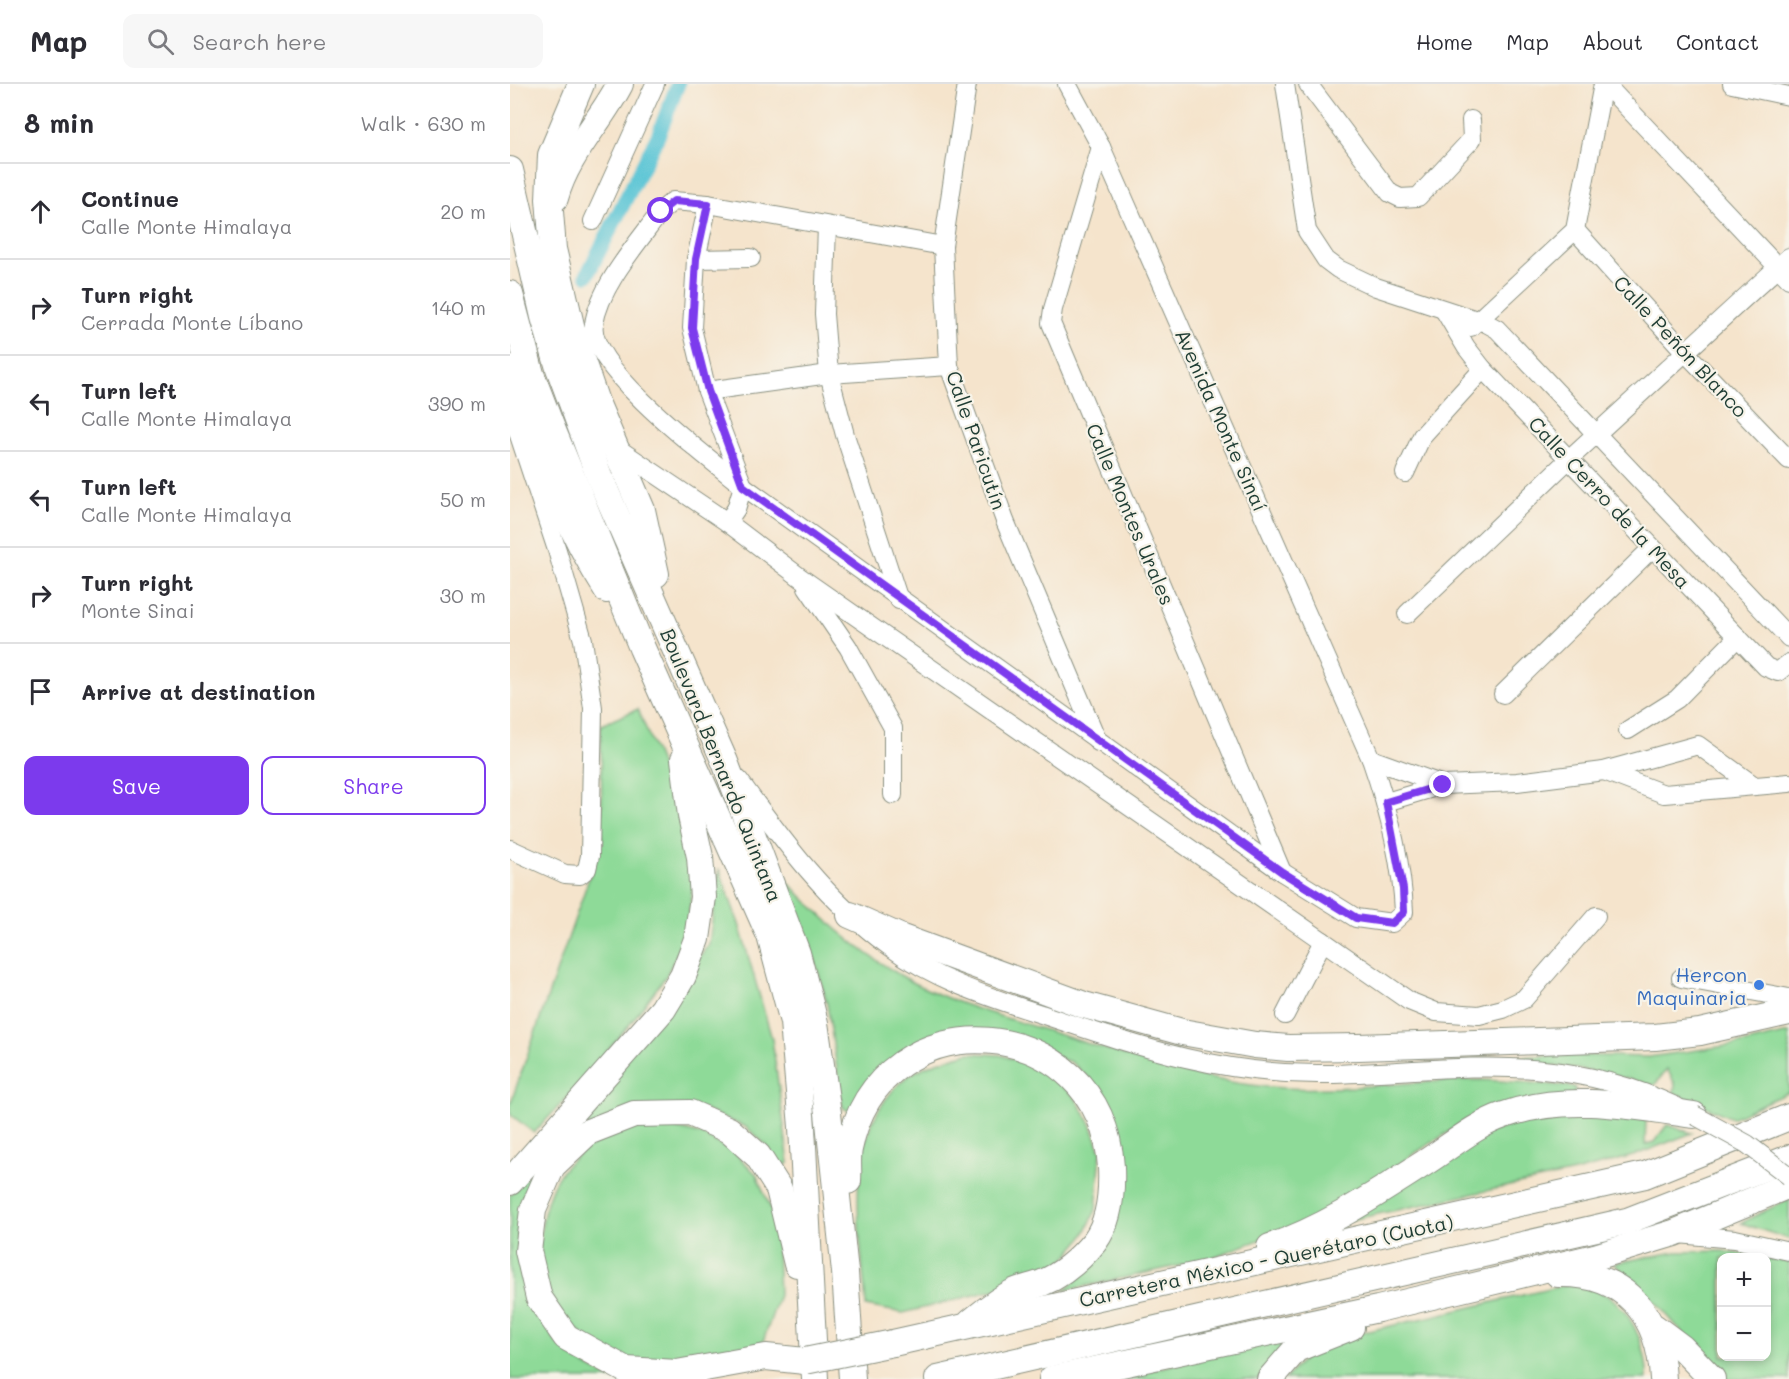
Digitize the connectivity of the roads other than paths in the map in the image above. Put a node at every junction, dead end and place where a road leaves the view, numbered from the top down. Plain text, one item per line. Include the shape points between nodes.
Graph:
1 (581, 84) edge
2 (620, 84) edge
3 (655, 84) edge
4 (967, 84) edge
5 (1067, 84) edge
6 (1286, 84) edge
7 (1308, 84) edge
8 (1604, 84) edge
9 (1732, 84) edge
10 (1789, 96) edge
11 (1472, 120) dead end
12 (1101, 147) junction
13 (510, 170) edge
14 (708, 204) junction
15 (550, 216) junction
16 (593, 221) dead end
17 (827, 226) junction
18 (1575, 230) junction
19 (943, 246) junction
20 (751, 258) dead end
21 (696, 259) junction
22 (1785, 268) edge
23 (510, 294) edge
24 (1444, 310) junction
25 (1477, 320) junction
26 (1462, 338) junction
27 (1685, 352) junction
28 (950, 366) junction
29 (510, 368) edge
30 (1483, 369) junction
31 (829, 374) junction
32 (708, 391) junction
33 (510, 408) edge
34 (1595, 435) junction
35 (617, 448) junction
36 (517, 453) edge
37 (1569, 459) junction
38 (1789, 460) edge
39 (1405, 473) dead end
40 (743, 486) junction
41 (727, 522) junction
42 (1652, 548) junction
43 (801, 578) junction
44 (899, 600) junction
45 (1407, 614) dead end
46 (667, 631) junction
47 (1738, 638) junction
48 (1789, 638) edge
49 (639, 640) junction
50 (1789, 663) edge
51 (1503, 694) dead end
52 (1628, 729) dead end
53 (681, 735) junction
54 (1099, 742) junction
55 (1371, 759) junction
56 (725, 762) junction
57 (1604, 771) junction
58 (1789, 783) edge
59 (1752, 784) junction
60 (1443, 785) junction
61 (893, 795) dead end
62 (1386, 802) junction
63 (510, 849) edge
64 (1282, 872) junction
65 (850, 915) junction
66 (1596, 916) dead end
67 (1323, 940) junction
68 (1681, 978) dead end
69 (1789, 998) edge
70 (1789, 1012) edge
71 (1285, 1015) dead end
72 (1789, 1101) edge
73 (1655, 1103) junction
74 (1694, 1115) joint
75 (1789, 1117) edge
76 (1789, 1158) edge
77 (1789, 1176) edge
78 (510, 1182) edge
79 (1789, 1185) edge
80 (1674, 1233) junction
81 (1359, 1240) junction
82 (1789, 1251) edge
83 (845, 1272) junction
84 (1525, 1275) junction
85 (1110, 1294) junction
86 (1378, 1309) junction
87 (812, 1323) junction
88 (963, 1327) junction
89 (1653, 1327) junction
90 (1136, 1333) junction
91 (810, 1370) edge
92 (735, 1379) edge
93 (852, 1379) edge
94 (938, 1379) edge
95 (1052, 1379) edge
96 (1270, 1379) edge
97 (1663, 1379) edge
98 (1712, 1379) edge

1 - 15 highway via 551,155
2 - 15 highway via 581,141 557,190
3 - 16 street
4 - 19 street, Calle Paricutín
5 - 12 street, Avenida Monte Sinaí
6 - 24 street, Calle Cerro de la Mesa via 1303,214 1316,246 1338,269
7 - 11 street via 1390,193 1400,198 1418,196 1439,176 1472,139
8 - 18 street
8 - 22 street
9 - 10 street
12 - 55 street, Avenida Monte Sinaí
12 - 64 street, Calle Montes Urales via 1052,323
13 - 46 highway, Boulevard Bernardo Quintana via 533,274 560,368 599,476
14 - 17 street
14 - 21 street
14 - 40 street via 674,201 661,211 601,297 593,327 615,373
15 - 35 highway via 553,249 574,338
17 - 19 street
17 - 31 street via 824,314
18 - 25 street
18 - 27 street, Calle Peñón Blanco
19 - 28 street, Calle Paricutín
20 - 21 street
21 - 32 street via 692,328
22 - 27 street
23 - 49 highway, Boulevard Bernardo Quintana via 531,374
24 - 25 street, Calle Cerro de la Mesa
24 - 26 street, Calle Cerro de la Mesa
25 - 26 street
25 - 34 street, Calle Cerro de la Mesa via 1497,329
26 - 30 street, Calle Cerro de la Mesa
27 - 34 street
27 - 38 street, Calle Peñón Blanco
28 - 31 street
28 - 54 street, Calle Paricutín via 1005,521
29 - 49 highway via 588,561
30 - 37 street, Calle Cerro de la Mesa
30 - 39 street via 1422,436
31 - 32 street
31 - 44 street
32 - 40 street
33 - 36 street
34 - 37 street
34 - 48 street, Calle Cerro de la Mesa
35 - 41 street
35 - 46 highway via 642,510
36 - 63 street via 583,640 593,708 587,869 580,875 565,874
37 - 42 street, Calle Cerro de la Mesa
37 - 45 street
40 - 41 street
40 - 44 street
41 - 43 street
42 - 47 street, Calle Cerro de la Mesa
42 - 51 street
43 - 61 street via 848,648 893,728
43 - 67 street
44 - 54 street
46 - 56 highway, Boulevard Bernardo Quintana
47 - 50 street, Calle Cerro de la Mesa via 1770,671 1778,672
47 - 52 street via 1677,699
49 - 53 highway, Boulevard Bernardo Quintana
53 - 78 highway via 703,897 697,939 683,976 663,1009
53 - 87 highway, Boulevard Bernardo Quintana via 770,936 793,1022
54 - 64 street
55 - 60 street
55 - 62 street, Avenida Monte Sinaí
56 - 65 street via 798,860
56 - 83 highway, Boulevard Bernardo Quintana via 797,953 815,1023
57 - 59 street via 1664,794
57 - 59 street via 1698,745
57 - 60 street via 1517,782
58 - 59 street
60 - 62 street
62 - 64 street, Avenida Monte Sinaí via 1403,889 1404,912 1392,923 1356,918
65 - 70 highway via 1084,1005 1182,1032 1266,1046 1347,1048 1655,1037 1700,1032
65 - 73 street via 917,965 972,991 1117,1040 1210,1065 1262,1073 1316,1074 1533,1067 1598,1078
66 - 67 street via 1524,999 1479,1015 1436,1012 1409,1001
67 - 71 street
68 - 69 street
72 - 81 highway via 1744,1123 1634,1163 1448,1210
73 - 74 highway
73 - 85 highway via 1601,1102 1505,1114 1324,1225 1256,1252 1166,1274
74 - 77 street, bridge via 1747,1144
75 - 81 highway, Carretera México - Querétaro (Cuota) via 1645,1175
76 - 90 highway, Carretera México - Querétaro (Cuota) via 1627,1221
79 - 80 highway
80 - 82 street via 1735,1239
80 - 84 highway
81 - 85 highway, Carretera México - Querétaro (Cuota)
83 - 88 highway via 849,1150 863,1110 885,1078 912,1056 942,1043 972,1038 1004,1041 1036,1053 1064,1070 1084,1091 1099,1117 1110,1150 1112,1190 1107,1210 1097,1238 1078,1260 1053,1277 1000,1299
83 - 93 highway, Boulevard Bernardo Quintana
84 - 86 highway
84 - 89 highway via 1568,1274 1607,1282 1637,1305
85 - 88 highway, Carretera México - Querétaro (Cuota)
86 - 90 highway via 1326,1310 1165,1335
86 - 95 highway
86 - 96 highway via 1355,1325 1296,1349
87 - 91 highway, Boulevard Bernardo Quintana
87 - 91 highway via 779,1189 758,1156 729,1130 690,1113 634,1114 588,1132 552,1166 533,1210 528,1251 539,1298 566,1336 626,1370 677,1373 766,1358
88 - 91 highway, Carretera México - Querétaro (Cuota), bridge via 893,1343
89 - 97 highway
89 - 98 highway via 1682,1348
90 - 94 highway, Carretera México - Querétaro (Cuota)
91 - 92 highway, Carretera México - Querétaro (Cuota)

